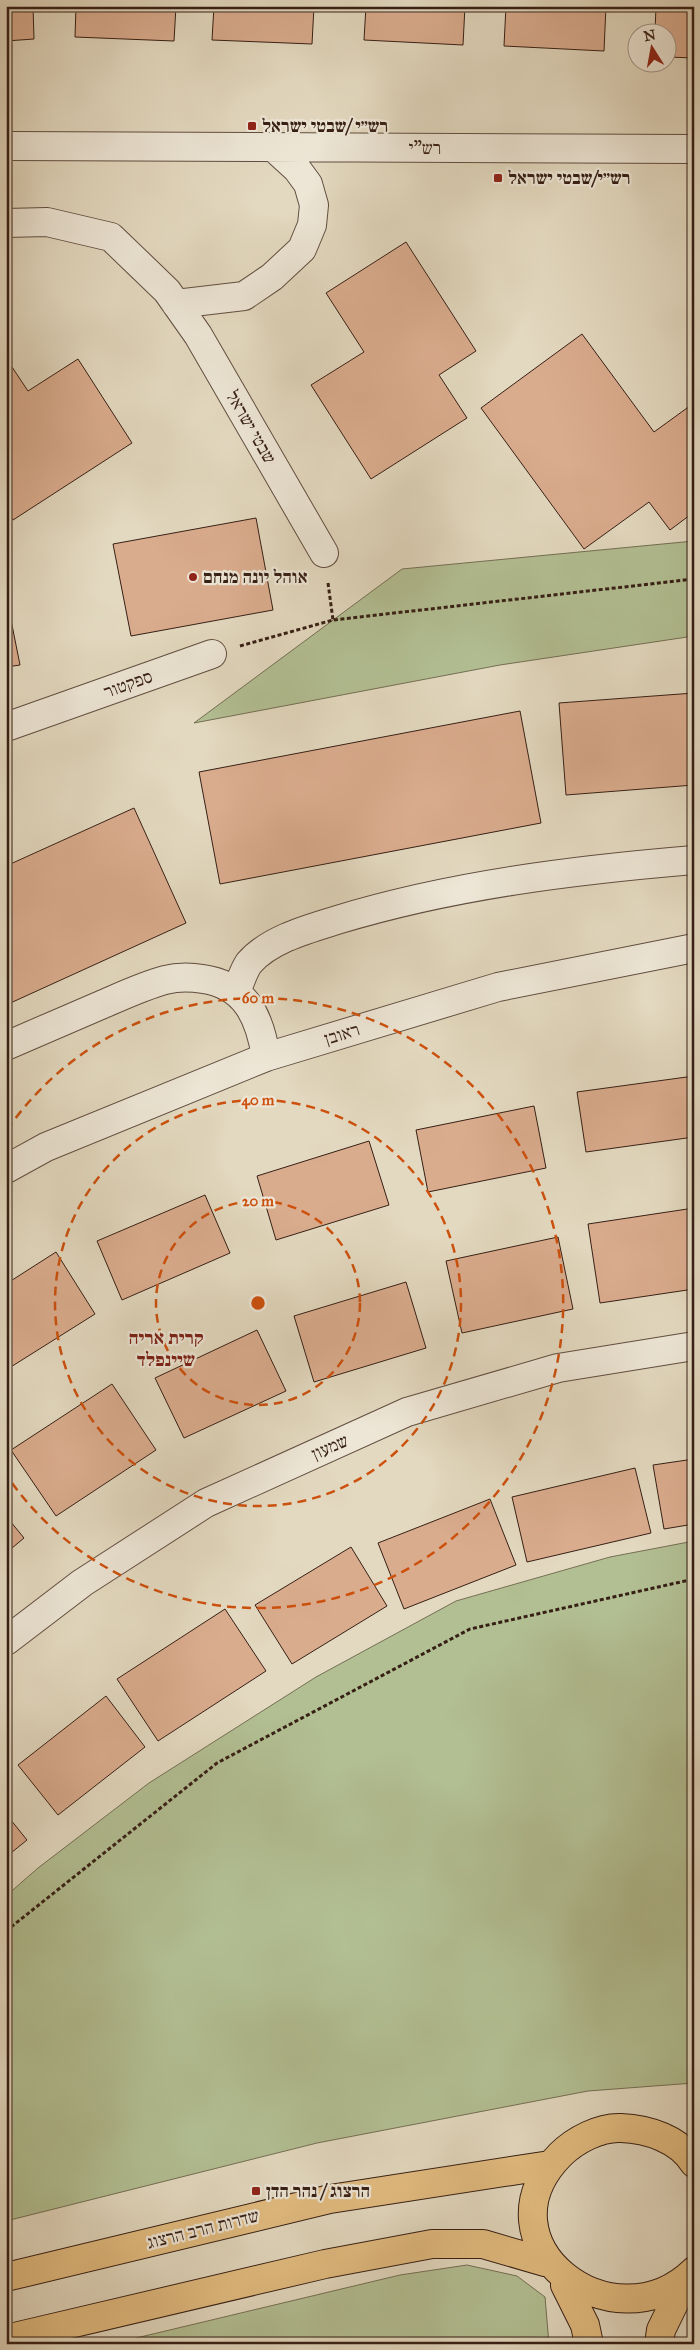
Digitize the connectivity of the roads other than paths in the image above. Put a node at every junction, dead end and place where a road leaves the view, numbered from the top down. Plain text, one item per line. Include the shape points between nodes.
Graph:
1 (6, 146) edge
2 (274, 148) junction
3 (694, 149) edge
4 (6, 223) edge
5 (176, 304) junction
6 (324, 553) dead end
7 (212, 654) road end
8 (6, 727) edge
9 (694, 860) edge
10 (694, 948) edge
11 (237, 990) junction
12 (6, 1046) edge
13 (266, 1057) junction
14 (6, 1170) edge
15 (694, 1346) edge
16 (6, 1641) edge
17 (693, 2160) edge
18 (550, 2165) junction
19 (545, 2262) junction
20 (6, 2277) edge
21 (689, 2277) edge
22 (564, 2285) junction
23 (6, 2339) edge
24 (589, 2344) edge
25 (659, 2344) edge

1 - 2 street, רש"י
2 - 3 street, רש"י
2 - 5 street via 308,184 314,205 312,225 302,249 244,296
4 - 5 street, שבטי ישראל via 47,222 112,237
5 - 6 street, שבטי ישראל via 198,335
7 - 8 street, ספקטור
9 - 11 street via 498,883 388,905 306,930 270,946 249,963
10 - 13 street, ראובן via 498,987
11 - 12 street via 211,980 191,977 166,979
11 - 13 street via 250,1007 262,1034
13 - 14 street, ראובן via 46,1147
15 - 16 street, שמעון via 558,1368 407,1412 206,1503 82,1583
17 - 18 main road via 670,2141 646,2130 619,2128 592,2133 569,2146
18 - 19 main road via 538,2187 533,2210 534,2234
18 - 20 main road, שדרות הרב הרצוג via 330,2199
19 - 22 main road
19 - 23 main road via 482,2244 432,2244 324,2264
21 - 22 main road via 658,2301 638,2305 612,2306 587,2299
21 - 25 main road via 661,2330
22 - 24 main road via 586,2325

